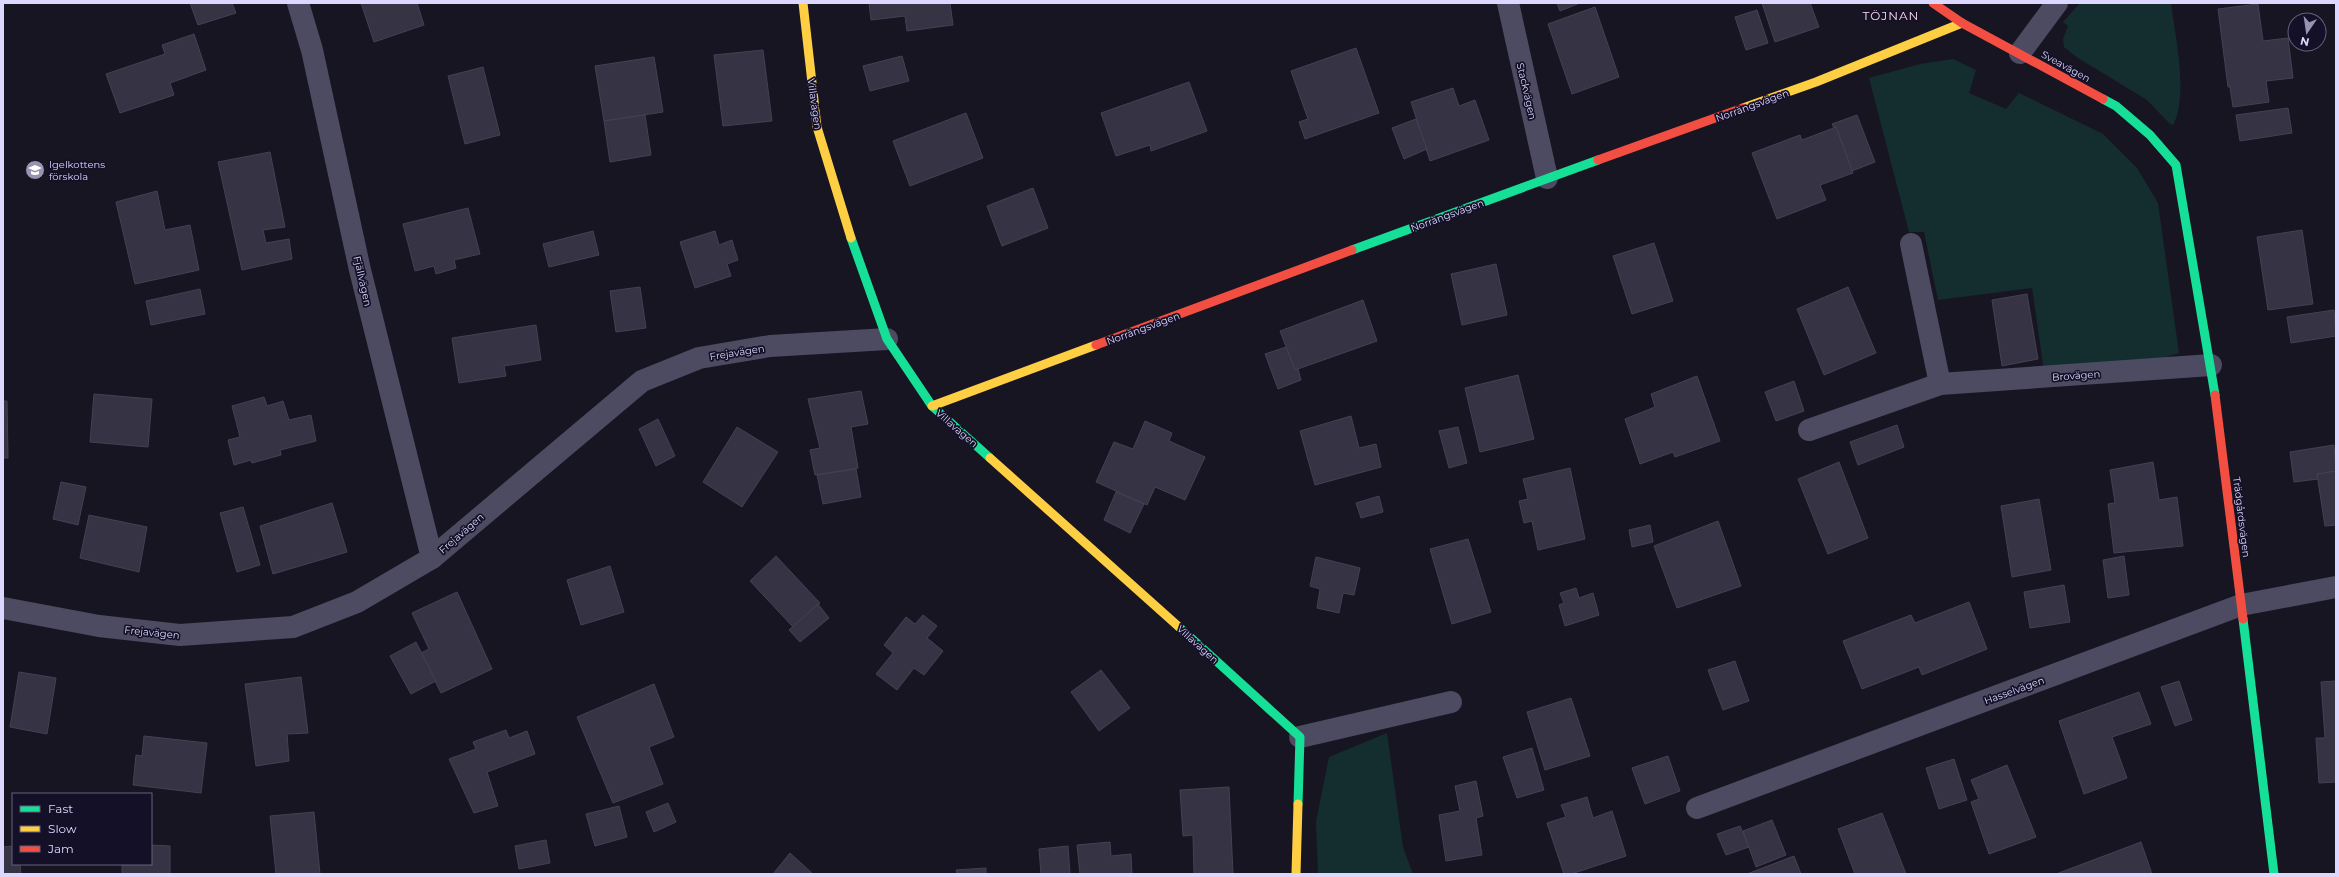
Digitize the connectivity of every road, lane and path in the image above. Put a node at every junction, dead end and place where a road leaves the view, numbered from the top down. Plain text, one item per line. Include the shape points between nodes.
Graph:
1 (298, 3) edge
2 (803, 3) edge
3 (1508, 3) edge
4 (1933, 3) edge
5 (2057, 3) edge
6 (1962, 23) junction
7 (2020, 53) junction
8 (2176, 165) joint
9 (1547, 178) junction
10 (1911, 244) dead end
11 (887, 339) junction
12 (2211, 365) junction
13 (1940, 384) junction
14 (932, 406) junction
15 (1809, 430) dead end
16 (432, 558) junction
17 (2336, 586) edge
18 (2241, 605) junction
19 (3, 608) edge
20 (1451, 702) dead end
21 (1300, 737) junction
22 (1697, 808) dead end
23 (1296, 874) edge
24 (2274, 874) edge

1 - 16 street, Fjällvägen via 312,50 360,270
2 - 11 street, Villavägen via 817,127 850,234
3 - 9 street, Stackvägen
4 - 6 street, Sveavägen
5 - 7 street
6 - 7 street, Sveavägen
6 - 9 street, Norrängsvägen via 1816,82
7 - 8 street, Sveavägen via 2116,106 2150,135
8 - 12 street, Trädgårdsvägen
9 - 14 street, Norrängsvägen
10 - 13 street
11 - 14 street, Villavägen
11 - 16 street, Frejavägen via 770,346 699,358 642,382
12 - 13 street, Brovägen
12 - 18 street, Trädgårdsvägen
13 - 15 street, Brovägen
14 - 21 street, Villavägen
16 - 19 street, Frejavägen via 357,602 293,627 180,635 99,626
17 - 18 street, Hasselvägen
18 - 22 street, Hasselvägen
18 - 24 street, Trädgårdsvägen
20 - 21 street
21 - 23 street

